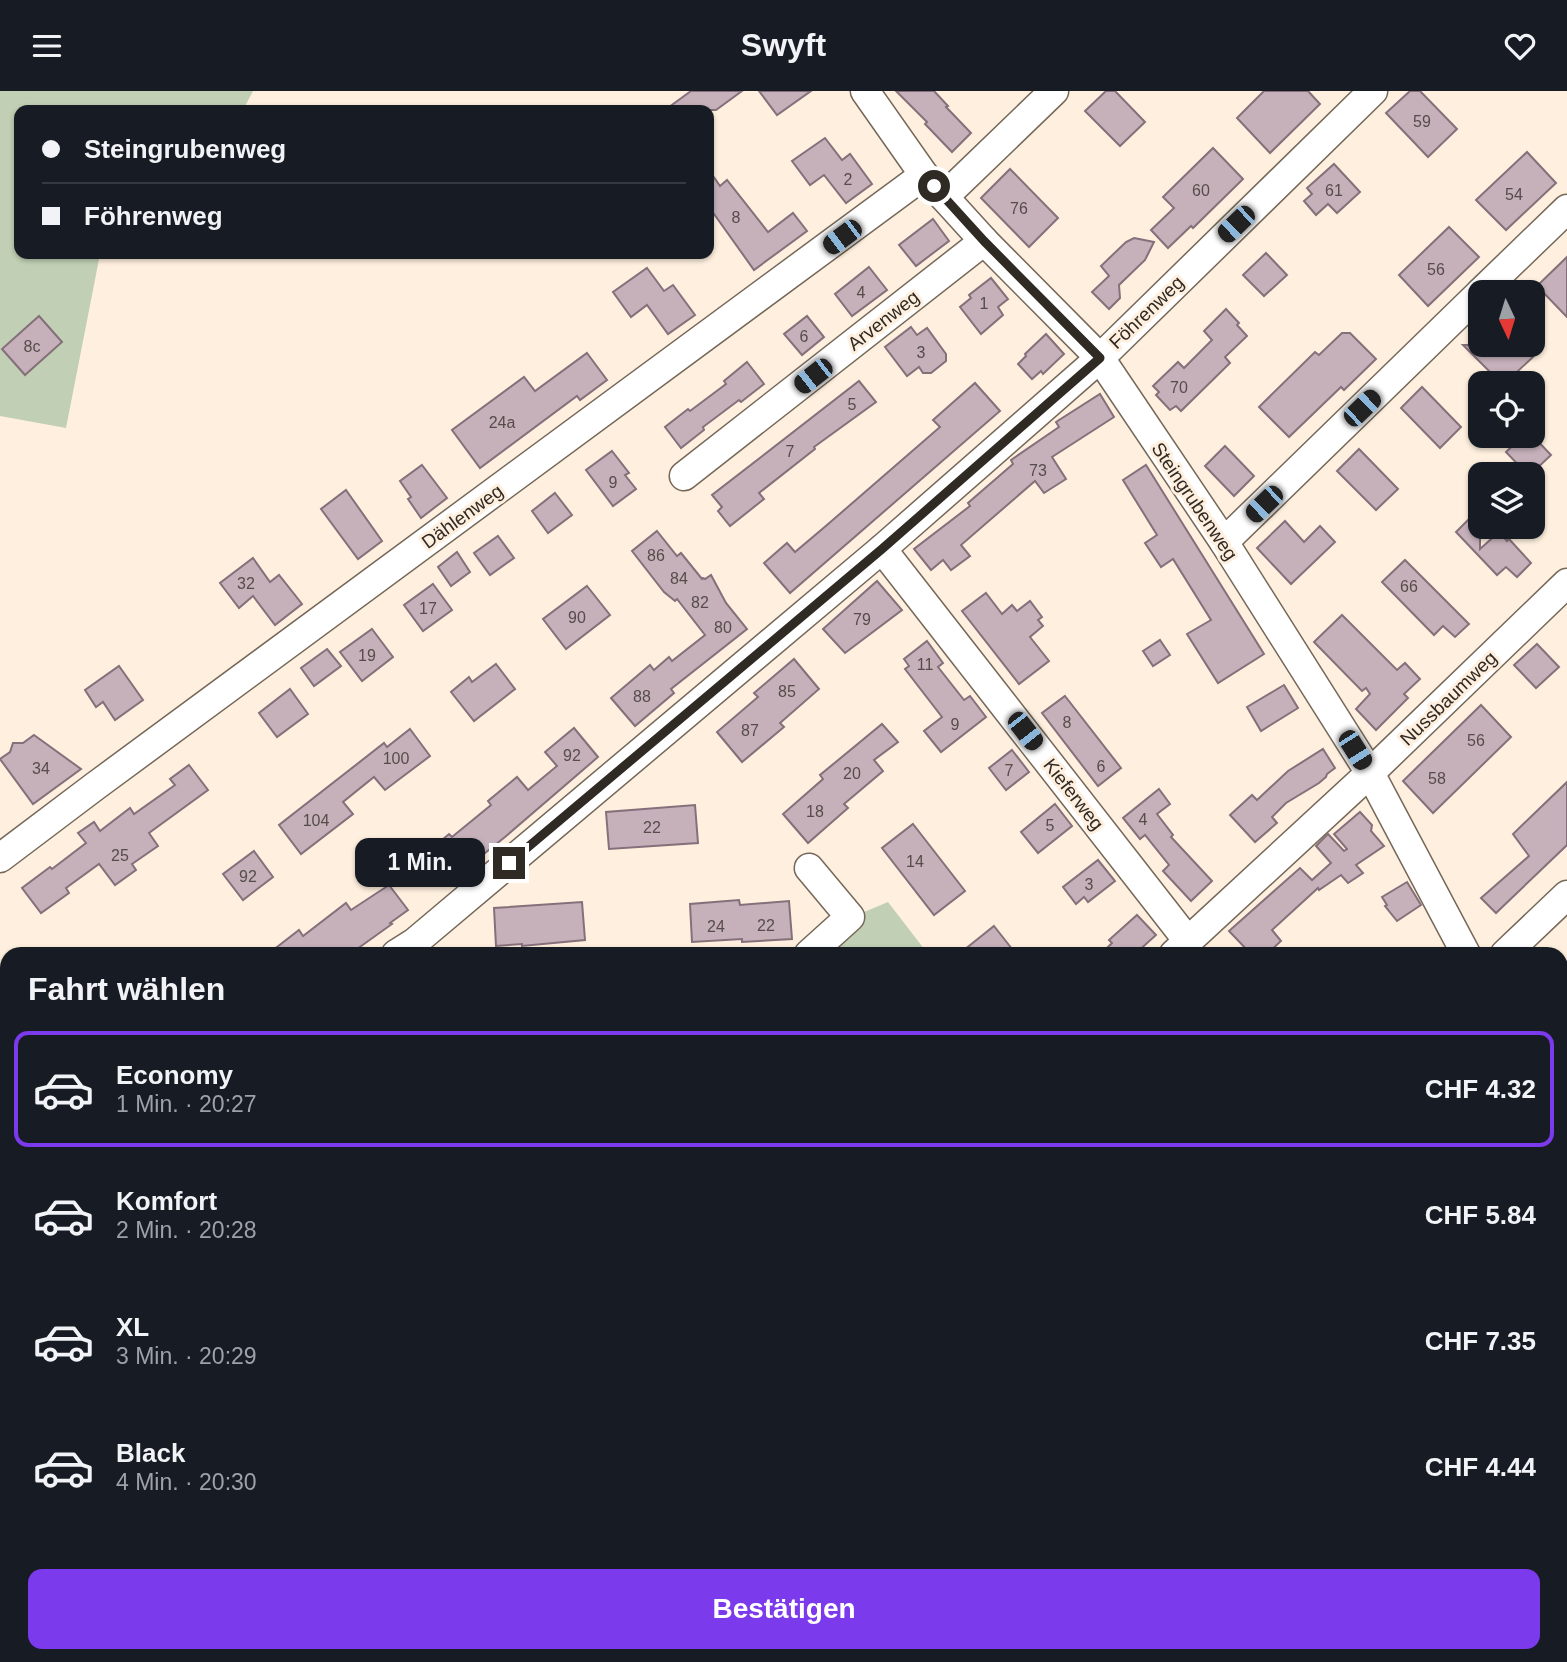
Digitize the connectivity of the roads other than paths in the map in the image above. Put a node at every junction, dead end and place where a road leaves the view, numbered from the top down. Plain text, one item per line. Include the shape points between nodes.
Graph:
1 (865, 91) edge
2 (1055, 91) edge
3 (1373, 91) edge
4 (924, 175) junction
5 (944, 197) junction
6 (1567, 209) edge
7 (984, 241) junction
8 (1494, 280) edge
9 (1468, 306) edge
10 (1100, 358) junction
11 (684, 476) dead end
12 (1224, 542) junction
13 (882, 549) junction
14 (1567, 583) edge
15 (1370, 773) junction
16 (0, 857) edge
17 (809, 868) dead end
18 (1567, 895) edge
19 (407, 947) edge
20 (817, 947) edge
21 (1181, 947) edge
22 (1462, 947) edge
23 (1512, 947) edge

1 - 4 street, Steingrubenweg
2 - 5 street
3 - 10 street, Föhrenweg
4 - 5 street, Steingrubenweg
4 - 16 street, Dählenweg
5 - 7 street, Steingrubenweg
6 - 8 street
7 - 10 street, Steingrubenweg
7 - 11 street, Arvenweg
9 - 12 street
10 - 12 street, Steingrubenweg
10 - 13 street, Föhrenweg
12 - 15 street, Steingrubenweg
13 - 19 street, Föhrenweg
13 - 21 street, Kieferweg
14 - 15 street, Nussbaumweg
15 - 21 street, Nussbaumweg
15 - 22 street, Steingrubenweg
17 - 20 street via 850,917
18 - 23 street

